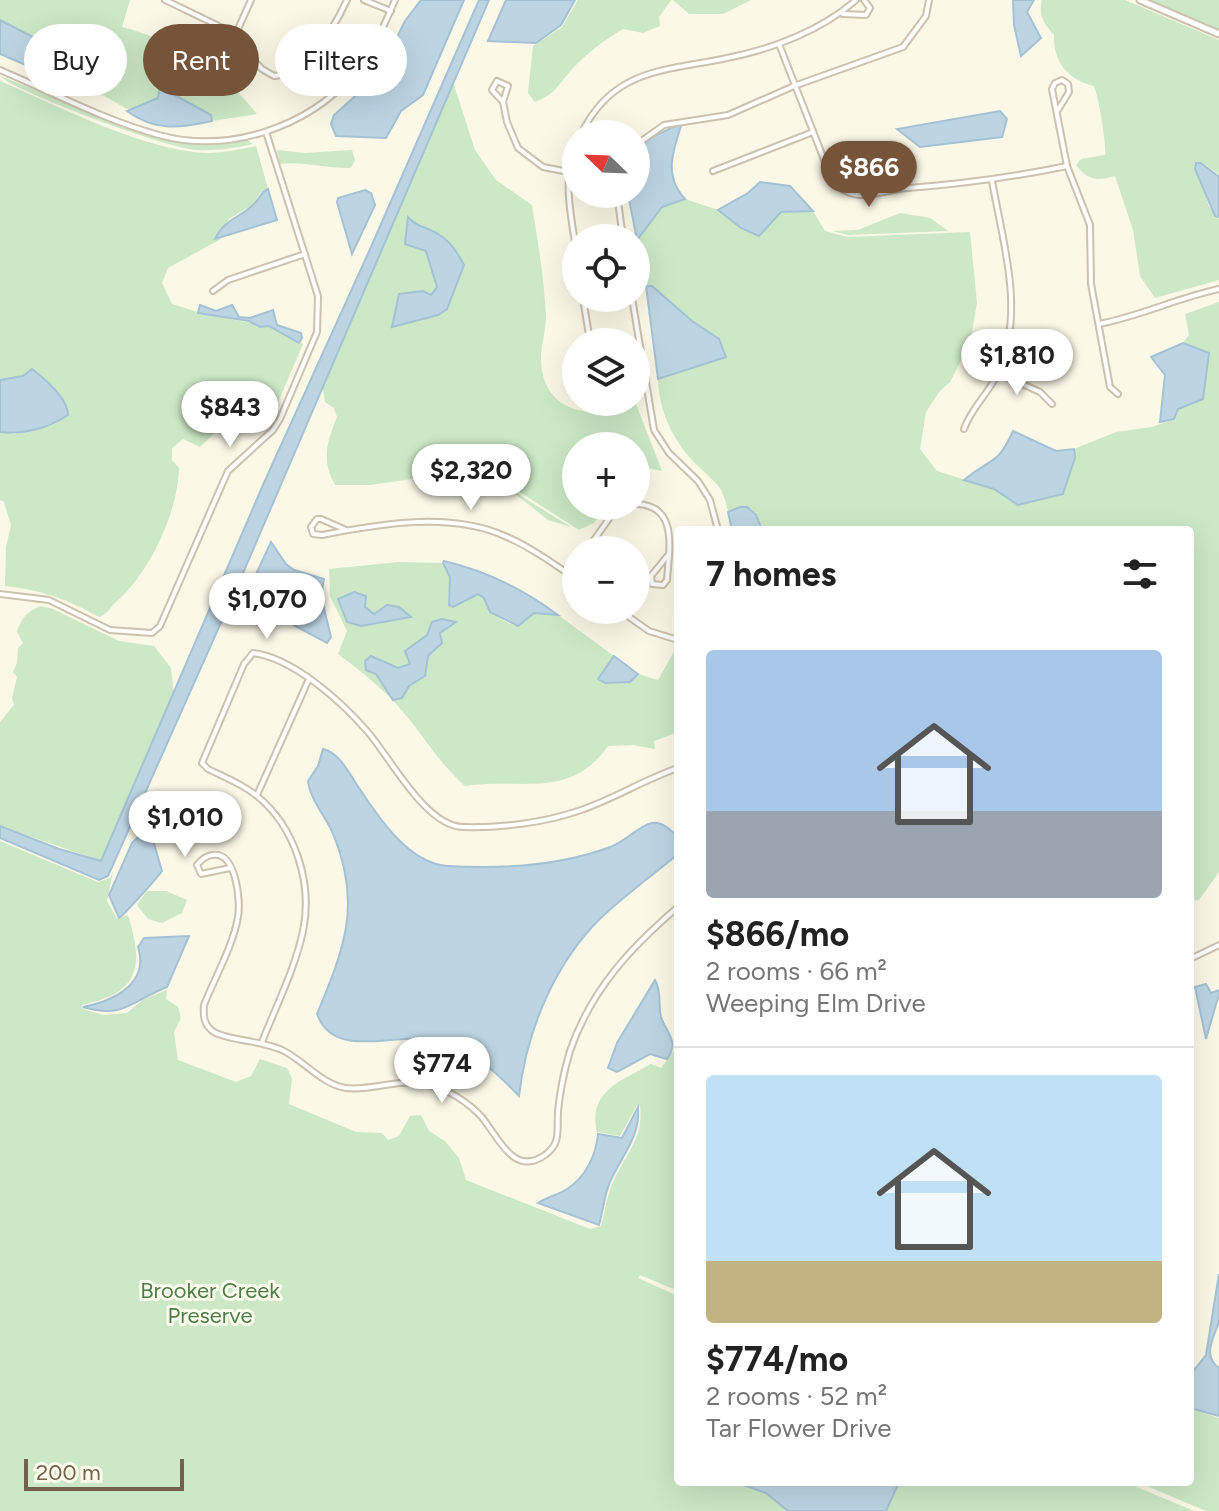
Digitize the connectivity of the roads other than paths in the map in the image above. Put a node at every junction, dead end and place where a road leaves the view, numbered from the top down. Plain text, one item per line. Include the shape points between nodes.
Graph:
1 (165, 0) edge
2 (251, 0) edge
3 (347, 0) edge
4 (364, 0) edge
5 (395, 0) edge
6 (856, 0) edge
7 (864, 0) edge
8 (929, 0) edge
9 (1140, 0) edge
10 (391, 11) junction
11 (843, 14) junction
12 (215, 24) edge
13 (240, 24) edge
14 (1219, 34) edge
15 (779, 44) junction
16 (259, 66) edge
17 (0, 70) edge
18 (794, 86) junction
19 (503, 102) junction
20 (1058, 110) junction
21 (588, 120) edge
22 (266, 132) junction
23 (813, 132) junction
24 (650, 135) edge
25 (1067, 166) junction
26 (562, 171) edge
27 (713, 171) dead end
28 (992, 181) junction
29 (305, 254) junction
30 (1219, 289) edge
31 (213, 291) dead end
32 (634, 312) edge
33 (1099, 325) junction
34 (998, 373) junction
35 (1118, 394) dead end
36 (1052, 404) dead end
37 (964, 429) dead end
38 (650, 507) edge
39 (717, 526) edge
40 (346, 530) junction
41 (669, 554) junction
42 (562, 571) edge
43 (0, 594) edge
44 (639, 624) edge
45 (674, 639) edge
46 (309, 679) junction
47 (674, 770) edge
48 (257, 795) junction
49 (230, 868) junction
50 (674, 911) edge
51 (1219, 945) edge
52 (1194, 957) edge
53 (262, 1042) junction

1 - 12 street
2 - 13 street
3 - 16 street via 318,47 283,75 274,76
4 - 10 street
5 - 10 street
6 - 11 street
7 - 11 street via 870,8 866,15
8 - 18 street via 926,16 903,47
9 - 14 street
10 - 22 street via 372,50 344,84 309,112
11 - 15 street
15 - 18 street
15 - 21 street via 649,72 624,83
17 - 22 street via 158,135 212,141
18 - 23 street
18 - 24 street via 728,115 664,125
19 - 19 street via 492,90 497,81 508,86
19 - 26 street via 518,148 543,167
20 - 20 street via 1069,92 1062,80 1052,89
20 - 25 street
22 - 29 street
23 - 27 street
23 - 28 street via 833,180 851,193
25 - 28 street
25 - 33 street via 1090,225 1091,284
28 - 34 street via 1012,312
29 - 31 street via 228,280
29 - 43 street via 318,296 317,332 277,425 228,471 160,627 149,634 119,632 49,600
30 - 33 street
32 - 39 street via 654,430 698,481
33 - 35 street via 1110,387
34 - 36 street via 1040,392
34 - 37 street
38 - 41 street via 668,523
40 - 40 street via 317,535 311,527 321,519
40 - 42 street via 429,522 464,525 504,535
41 - 41 street via 667,580 652,584 651,576
44 - 45 street
46 - 47 street via 361,724 431,814 456,826 568,814
46 - 48 street
46 - 48 street via 262,654 253,653 244,664 202,763
48 - 53 street via 290,837 305,896 301,940
49 - 49 street via 216,854 197,865 207,875
49 - 53 street via 239,894 238,920 203,1016 217,1034
50 - 53 street via 623,957 596,995 565,1066 555,1143 536,1160 511,1157 480,1115 437,1087 397,1081 344,1088
51 - 52 street

